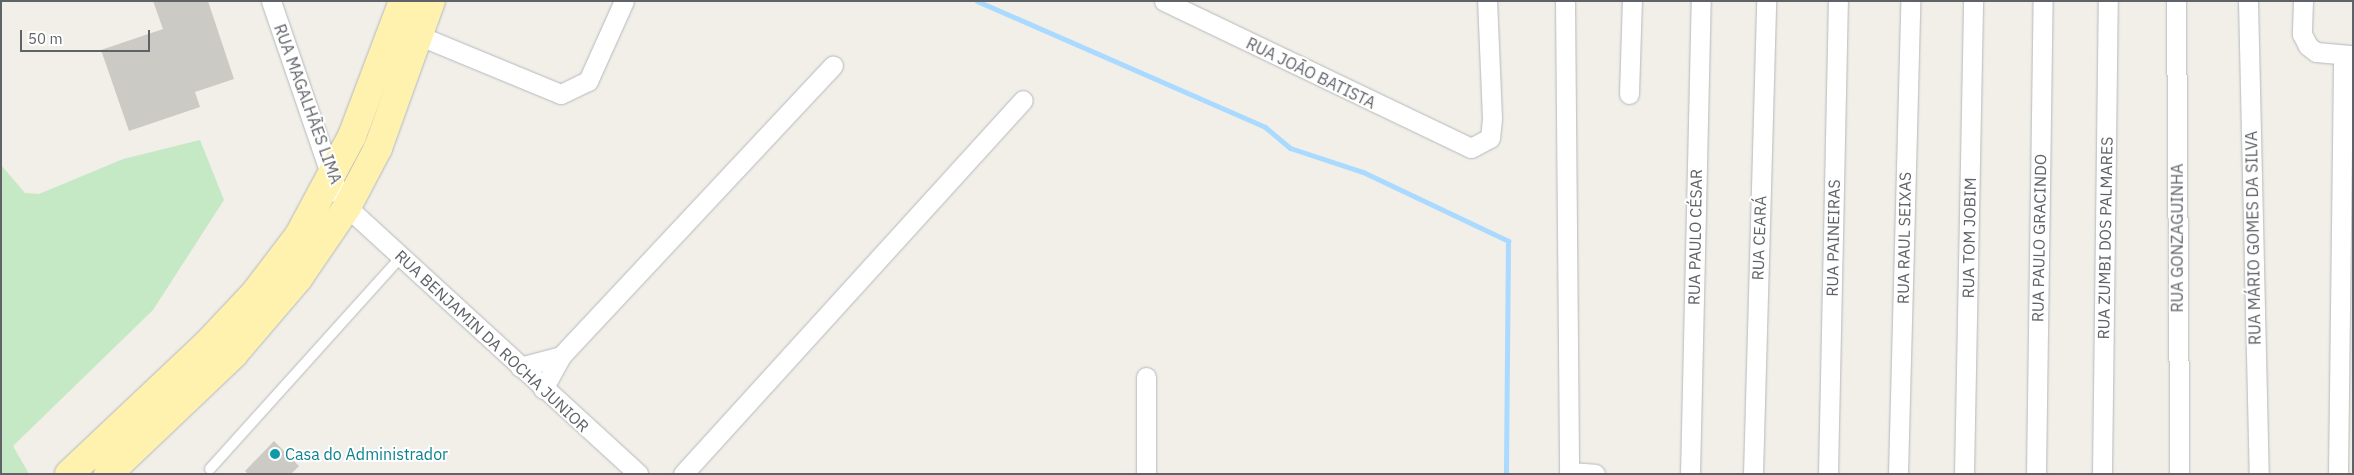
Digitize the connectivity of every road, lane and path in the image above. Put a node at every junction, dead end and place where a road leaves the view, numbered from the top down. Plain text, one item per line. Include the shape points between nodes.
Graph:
1 (271, 1) edge
2 (403, 1) edge
3 (431, 1) edge
4 (624, 1) edge
5 (1164, 1) edge
6 (1565, 1) edge
7 (1632, 1) edge
8 (1701, 1) edge
9 (1766, 1) edge
10 (1838, 1) edge
11 (1910, 1) edge
12 (1973, 1) edge
13 (2043, 1) edge
14 (2108, 1) edge
15 (2176, 1) edge
16 (2248, 1) edge
17 (2302, 1) edge
18 (1481, 4) edge
19 (420, 36) junction
20 (2348, 55) edge
21 (833, 65) dead end
22 (1629, 94) dead end
23 (1023, 100) dead end
24 (332, 179) junction
25 (347, 207) junction
26 (401, 257) junction
27 (561, 356) junction
28 (520, 367) junction
29 (1146, 377) dead end
30 (543, 389) junction
31 (210, 469) dead end
32 (1569, 473) edge
33 (69, 474) edge
34 (108, 474) edge
35 (638, 474) edge
36 (683, 474) edge
37 (1146, 474) edge
38 (1595, 474) edge
39 (1690, 474) edge
40 (1753, 474) edge
41 (1828, 474) edge
42 (1898, 474) edge
43 (1964, 474) edge
44 (2036, 474) edge
45 (2102, 474) edge
46 (2179, 474) edge
47 (2260, 474) edge
48 (2338, 474) edge

1 - 24 street, RUA MAGALHÃES LIMA
2 - 24 main road
3 - 19 main road
4 - 19 street via 588,81 562,94
5 - 18 street, RUA JOĀO BATISTA via 1459,144 1479,147 1490,138
6 - 32 street
7 - 22 street
8 - 39 street, RUA PAULO CÉSAR
9 - 40 street, RUA CEARÁ
10 - 41 street, RUA PAINEIRAS
11 - 42 street, RUA RAUL SEIXAS
12 - 43 street, RUA TOM JOBIM
13 - 44 street, RUA PAULO GRACINDO
14 - 45 street, RUA ZUMBI DOS PALMARES
15 - 46 street, RUA GONZAGUINHA
16 - 47 street, RUA MÁRIO GOMES DA SILVA
17 - 20 street via 2302,34 2316,52
19 - 25 main road via 378,148
20 - 48 street
21 - 27 street
23 - 36 street
24 - 25 street, RUA MAGALHÃES LIMA
24 - 33 main road via 299,235 256,293
25 - 26 street, RUA BENJAMIN DA ROCHA JUNIOR
25 - 34 main road via 273,312
26 - 28 street, RUA BENJAMIN DA ROCHA JUNIOR
26 - 31 lane
27 - 28 street
27 - 30 street
28 - 30 street, RUA BENJAMIN DA ROCHA JUNIOR
29 - 37 street
30 - 35 street, RUA BENJAMIN DA ROCHA JUNIOR
32 - 38 street

